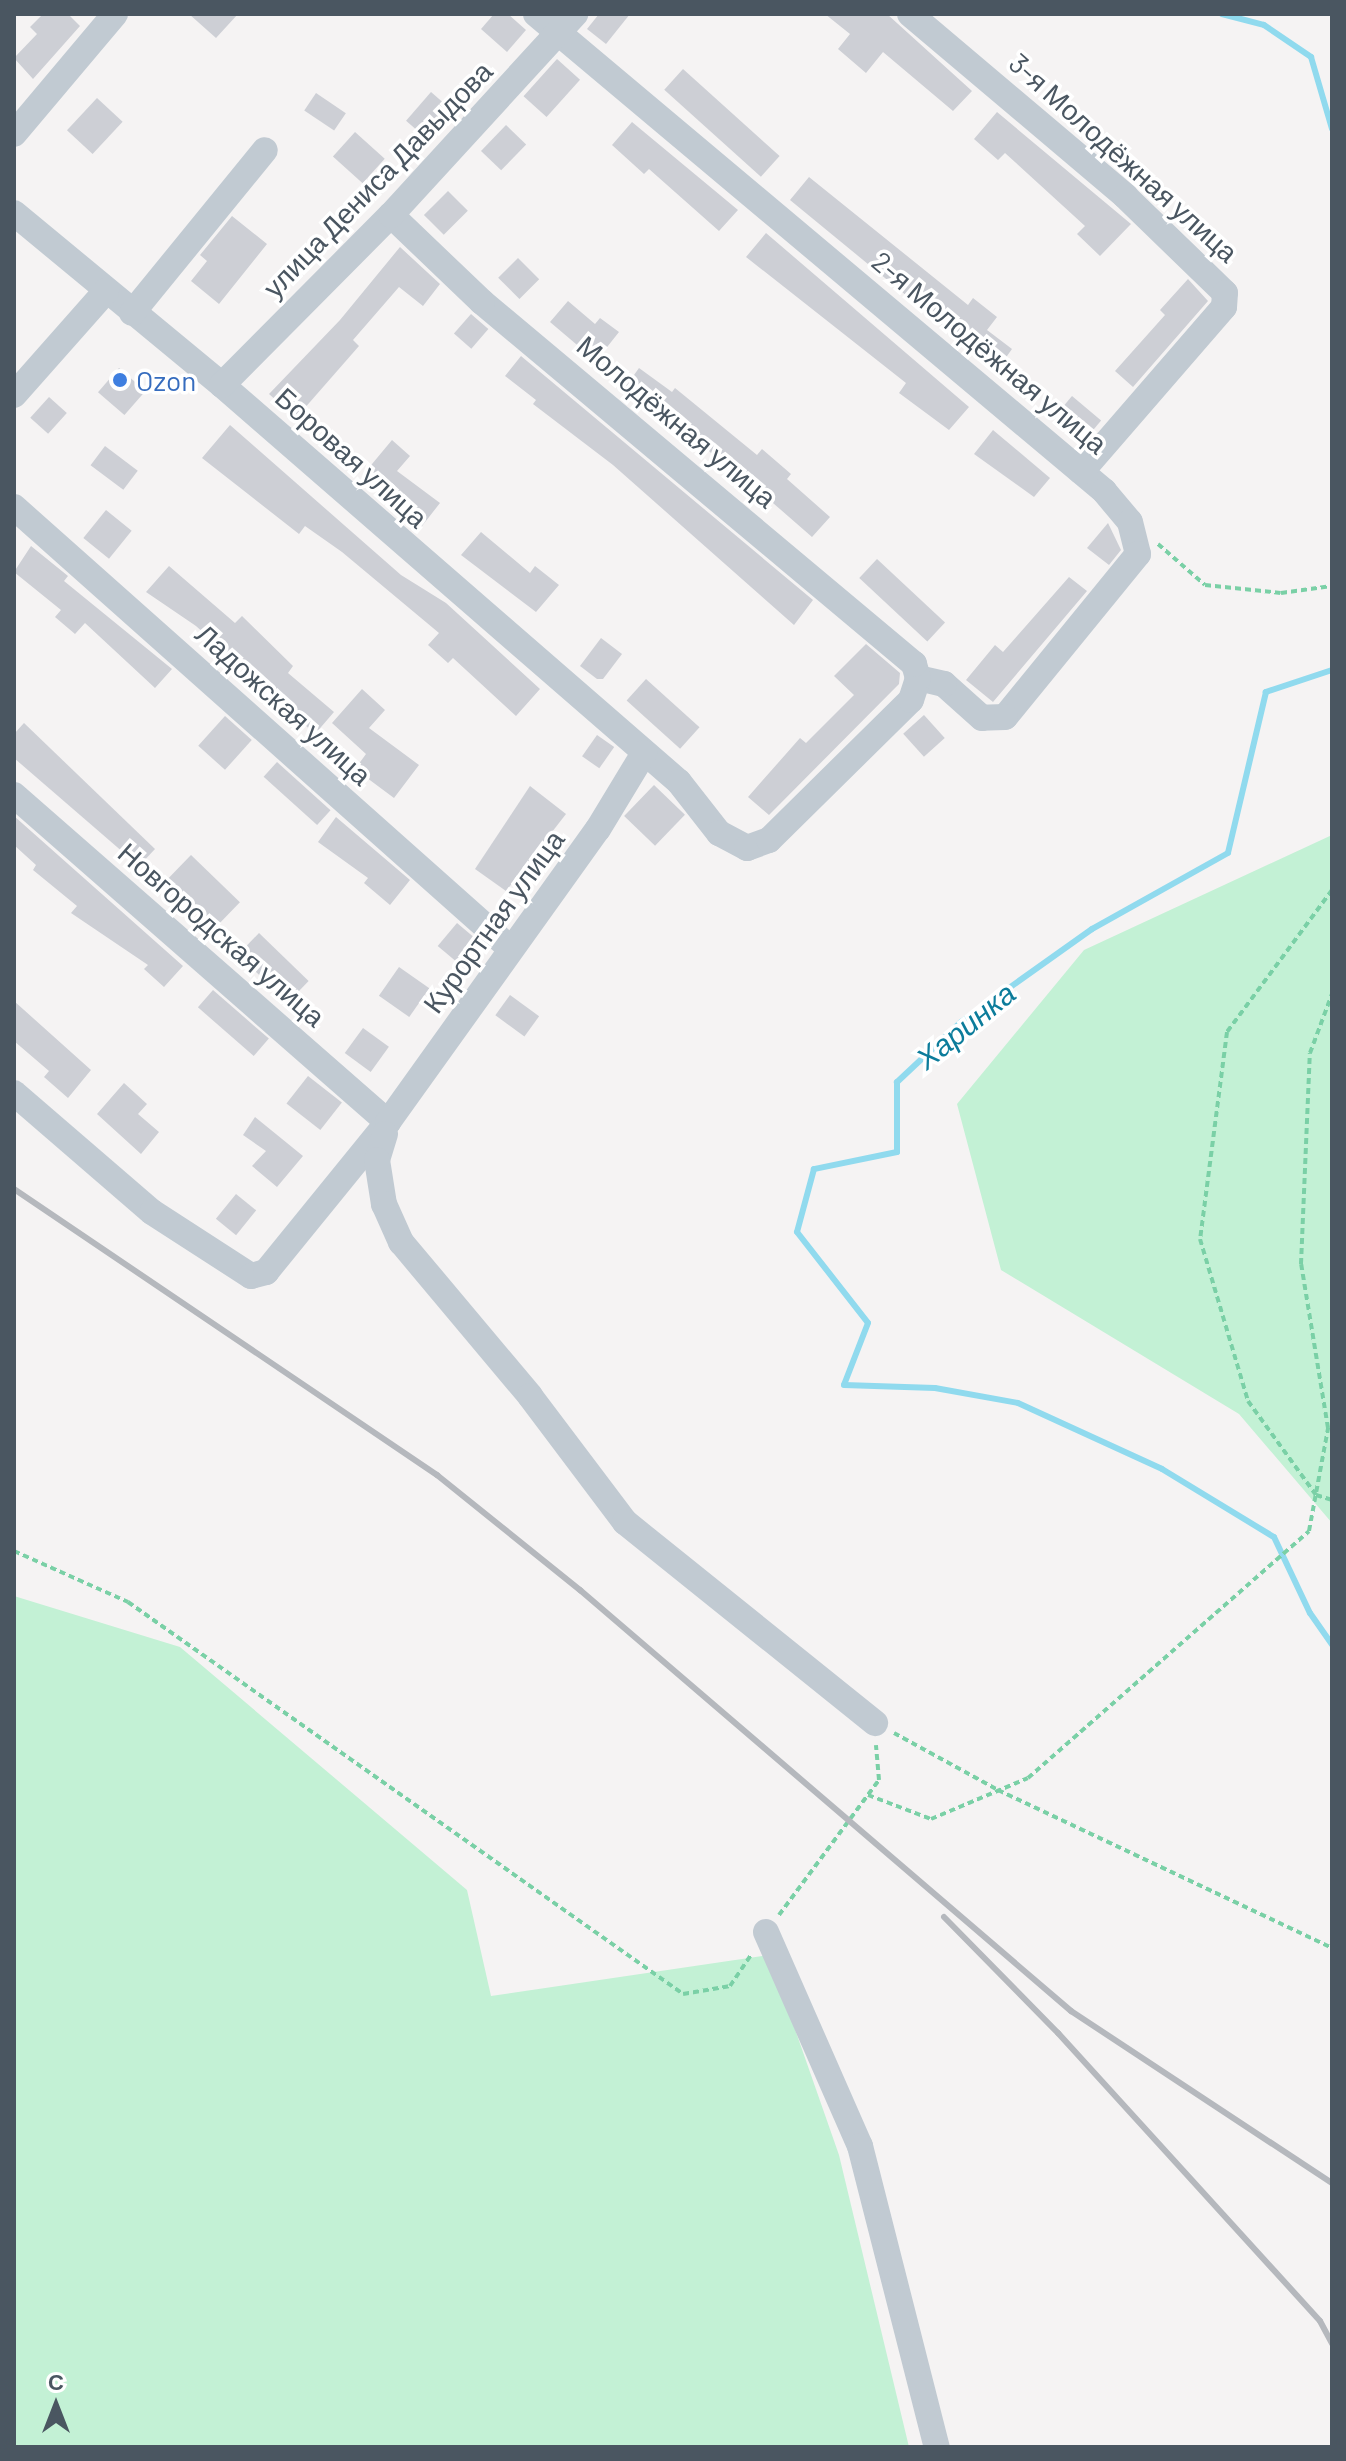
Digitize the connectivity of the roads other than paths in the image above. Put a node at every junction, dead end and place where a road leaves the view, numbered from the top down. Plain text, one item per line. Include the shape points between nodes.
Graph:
1 (115, 14) edge
2 (536, 14) edge
3 (910, 14) edge
4 (567, 24) edge
5 (14, 134) edge
6 (265, 150) dead end
7 (14, 213) edge
8 (391, 215) junction
9 (106, 291) junction
10 (132, 313) junction
11 (222, 385) junction
12 (14, 395) edge
13 (1081, 472) junction
14 (14, 507) edge
15 (918, 678) junction
16 (644, 753) junction
17 (14, 795) edge
18 (511, 949) junction
19 (14, 1093) edge
20 (388, 1122) junction
21 (875, 1723) road end
22 (766, 1932) road end
23 (937, 2447) edge

1 - 5 street
2 - 4 street, 2-я Молодёжная улица
3 - 13 street, 3-я Молодёжная улица via 1125,196 1225,293 1224,307
4 - 8 street, улица Дениса Давыдова
4 - 13 street, 2-я Молодёжная улица
6 - 10 street
7 - 9 street, Боровая улица
8 - 11 street, улица Дениса Давыдова
8 - 15 street, Молодёжная улица via 482,302 914,664
9 - 10 street, Боровая улица
9 - 12 street
10 - 11 street, Боровая улица
11 - 16 street, Боровая улица
13 - 15 street, 2-я Молодёжная улица via 1120,506 1137,538 1138,554 1005,717 982,718 944,684
14 - 18 street, Ладожская улица
15 - 16 street, Боровая улица via 911,700 757,847 733,844 719,833 679,782
16 - 18 street, Курортная улица via 598,829
17 - 20 street, Новгородская улица
18 - 20 street, Курортная улица
19 - 20 street, Курортная улица via 152,1212 251,1276 277,1264
20 - 21 street via 377,1160 384,1204 401,1242 530,1396 625,1522
22 - 23 street via 860,2146

